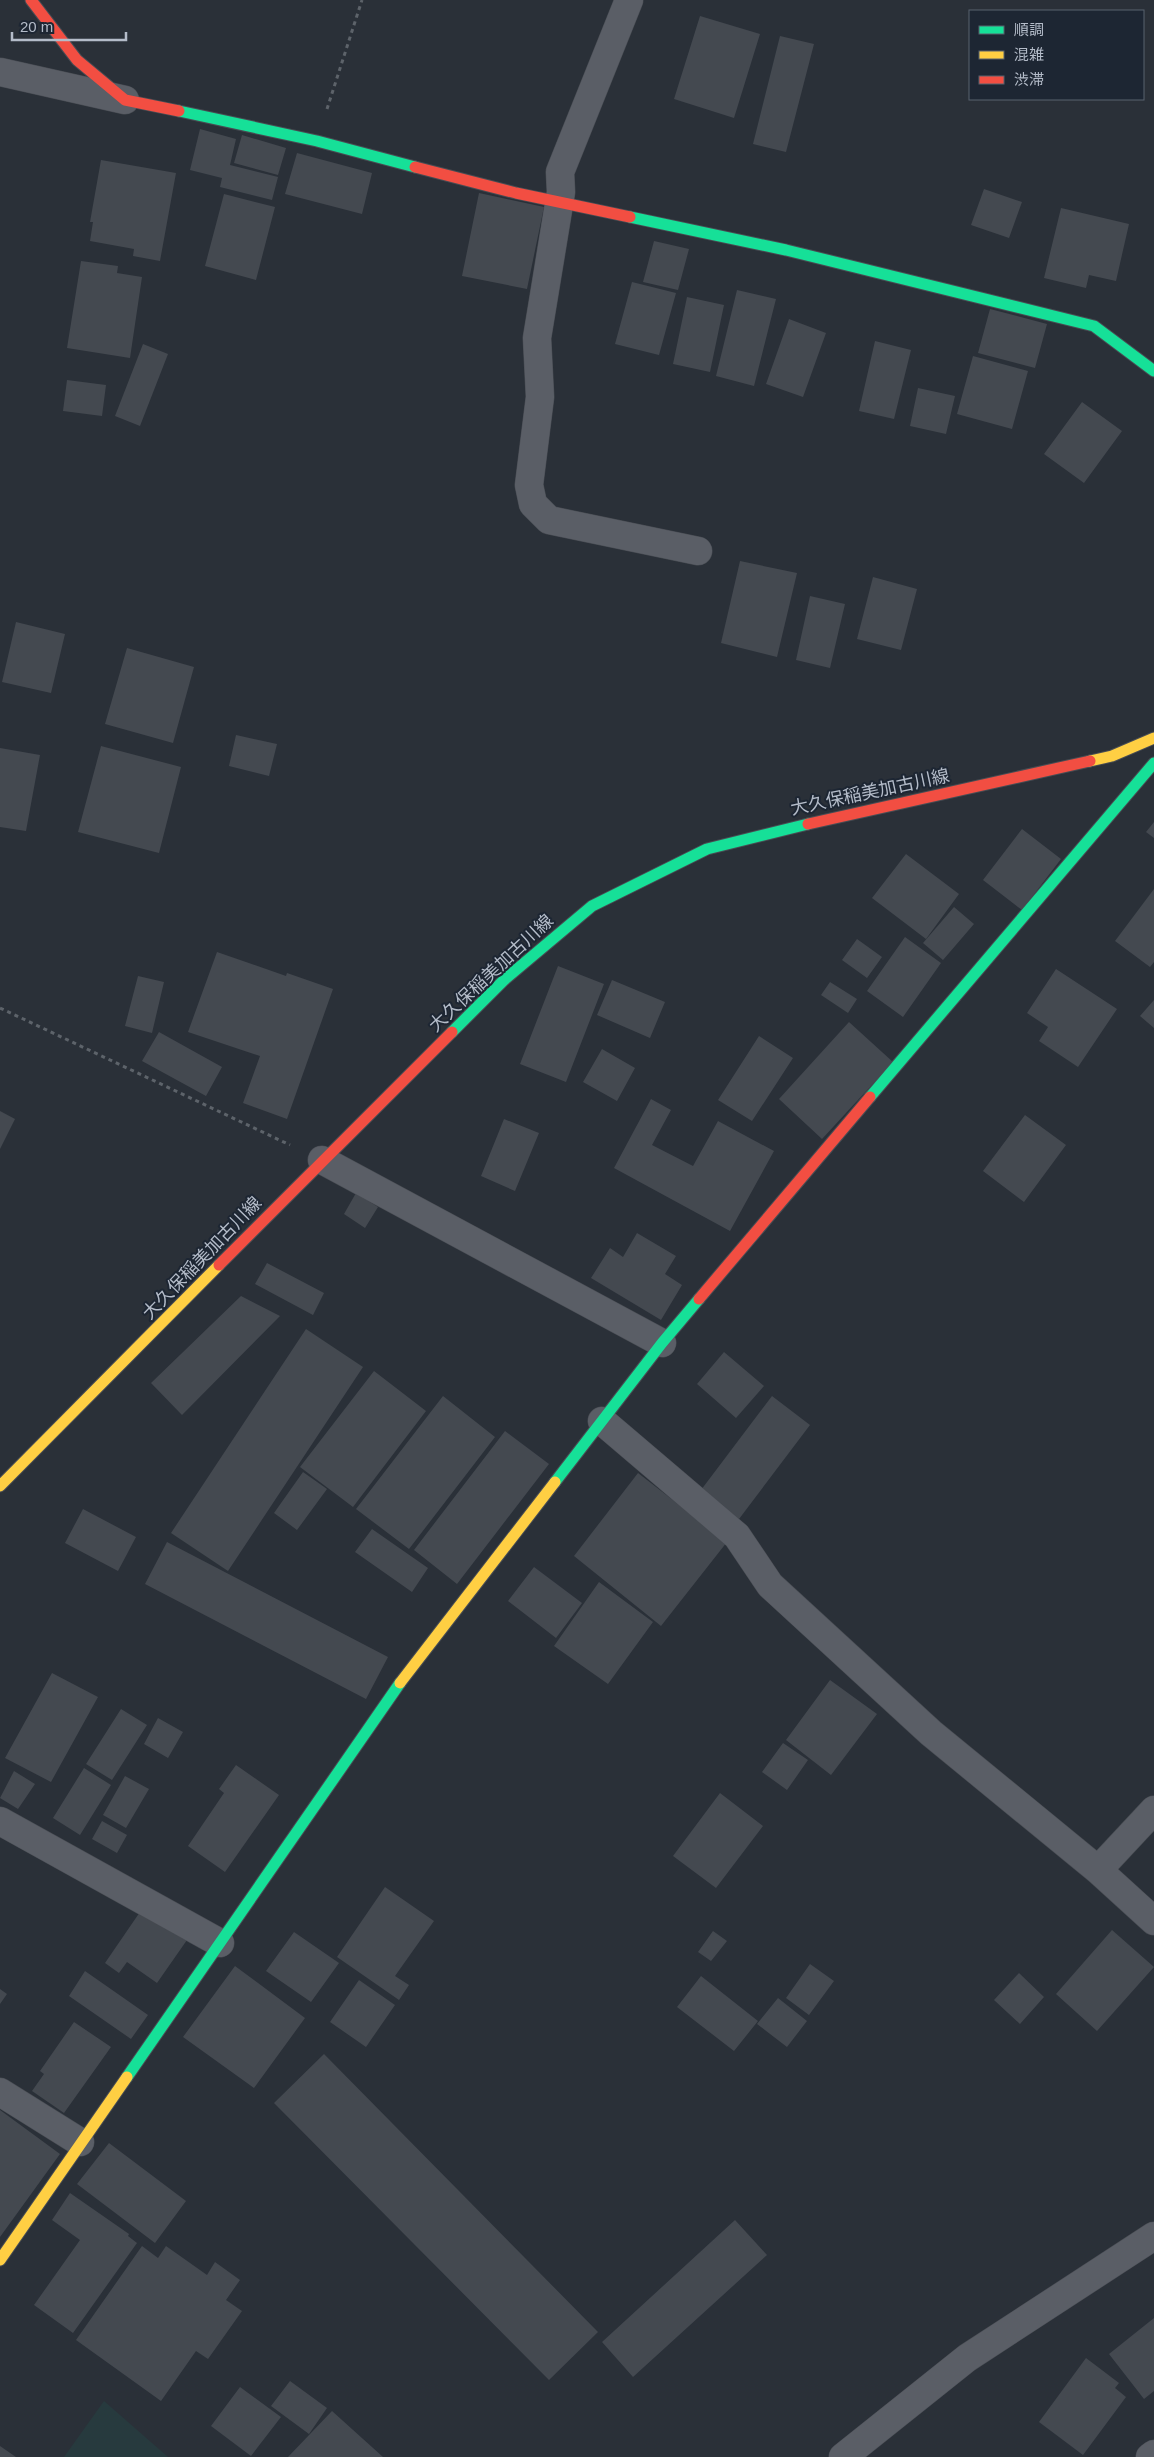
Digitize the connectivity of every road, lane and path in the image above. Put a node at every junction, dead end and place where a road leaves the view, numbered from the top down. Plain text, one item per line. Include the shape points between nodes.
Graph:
1 (31, 0) edge
2 (362, 0) edge
3 (629, 0) edge
4 (0, 72) edge
5 (125, 100) junction
6 (317, 142) junction
7 (560, 202) junction
8 (1154, 371) edge
9 (698, 551) dead end
10 (1154, 738) edge
11 (1154, 763) edge
12 (0, 1008) edge
13 (322, 1160) junction
14 (662, 1343) junction
15 (602, 1421) junction
16 (0, 1486) edge
17 (1154, 1810) edge
18 (0, 1821) edge
19 (1098, 1870) junction
20 (1154, 1921) edge
21 (220, 1942) junction
22 (0, 2092) edge
23 (80, 2142) junction
24 (1154, 2236) edge
25 (0, 2260) edge
26 (1154, 2454) edge
27 (843, 2457) edge
28 (1150, 2457) edge

1 - 5 street via 77,60
2 - 6 path
3 - 7 street via 560,172
4 - 5 street
5 - 6 street
6 - 7 street
7 - 8 street via 786,250 1094,326
7 - 9 street via 537,338 540,397 529,485 534,504 549,520
10 - 13 street, 大久保稲美加古川線 via 1112,756 707,849 592,906 504,980
11 - 14 street
12 - 13 path
13 - 14 street
13 - 16 street, 大久保稲美加古川線
14 - 15 street
15 - 19 street via 737,1536 770,1585 932,1733
15 - 21 street via 408,1671
17 - 19 street
18 - 21 street
19 - 20 street
21 - 23 street
22 - 23 street
23 - 25 street
24 - 27 street via 967,2358
26 - 28 street

